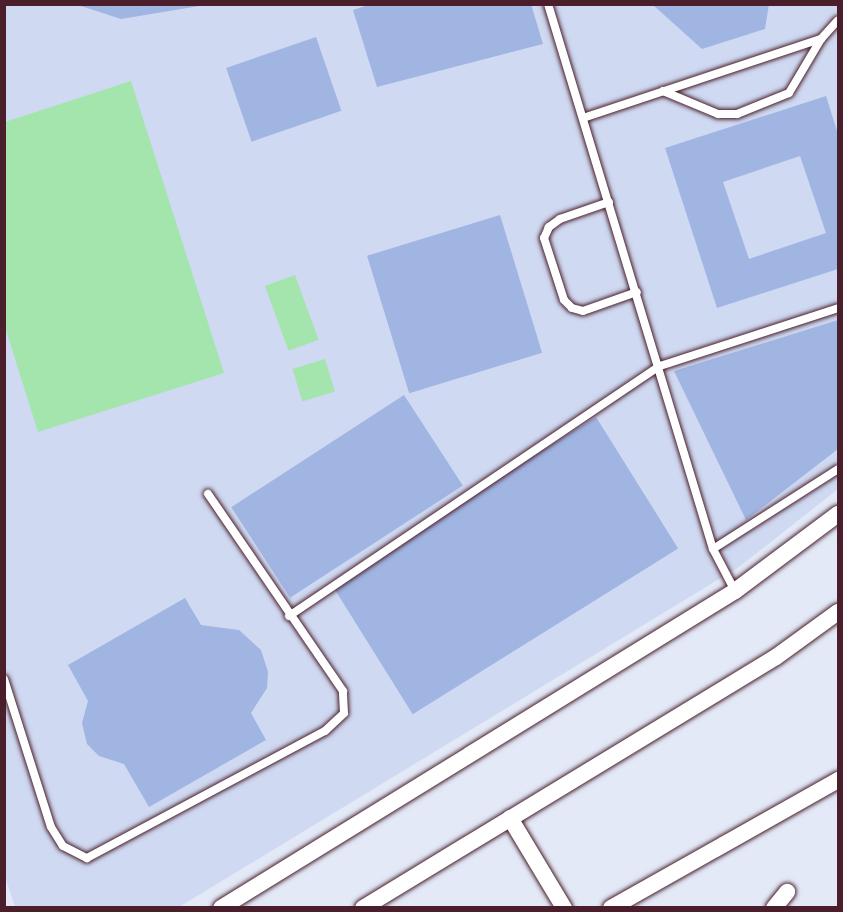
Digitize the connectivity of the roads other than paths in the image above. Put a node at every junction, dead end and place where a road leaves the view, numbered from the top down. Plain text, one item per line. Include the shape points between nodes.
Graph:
1 (548, 4) edge
2 (838, 20) edge
3 (821, 39) junction
4 (663, 91) junction
5 (583, 118) junction
6 (609, 202) junction
7 (637, 292) junction
8 (838, 308) edge
9 (660, 366) junction
10 (838, 469) edge
11 (208, 494) dead end
12 (838, 514) edge
13 (713, 549) junction
14 (735, 591) junction
15 (838, 612) edge
16 (289, 616) junction
17 (4, 679) edge
18 (838, 780) edge
19 (510, 818) junction
20 (787, 891) dead end
21 (221, 908) edge
22 (363, 908) edge
23 (564, 908) edge
24 (611, 908) edge
25 (774, 908) edge

1 - 5 lane
2 - 3 lane
3 - 4 lane
3 - 4 lane via 789,93 737,114 718,114
4 - 5 lane
5 - 6 lane
6 - 7 lane
6 - 7 lane via 560,219 549,227 544,238 564,300 572,308 583,311
7 - 9 lane
8 - 9 lane
9 - 13 lane
9 - 16 lane
10 - 13 lane
11 - 16 lane
12 - 14 street
13 - 14 lane
14 - 21 street
15 - 19 street via 776,657
16 - 17 lane via 342,691 344,713 324,731 87,858 63,846 51,827
18 - 24 street
19 - 22 street
19 - 23 street
20 - 25 street

